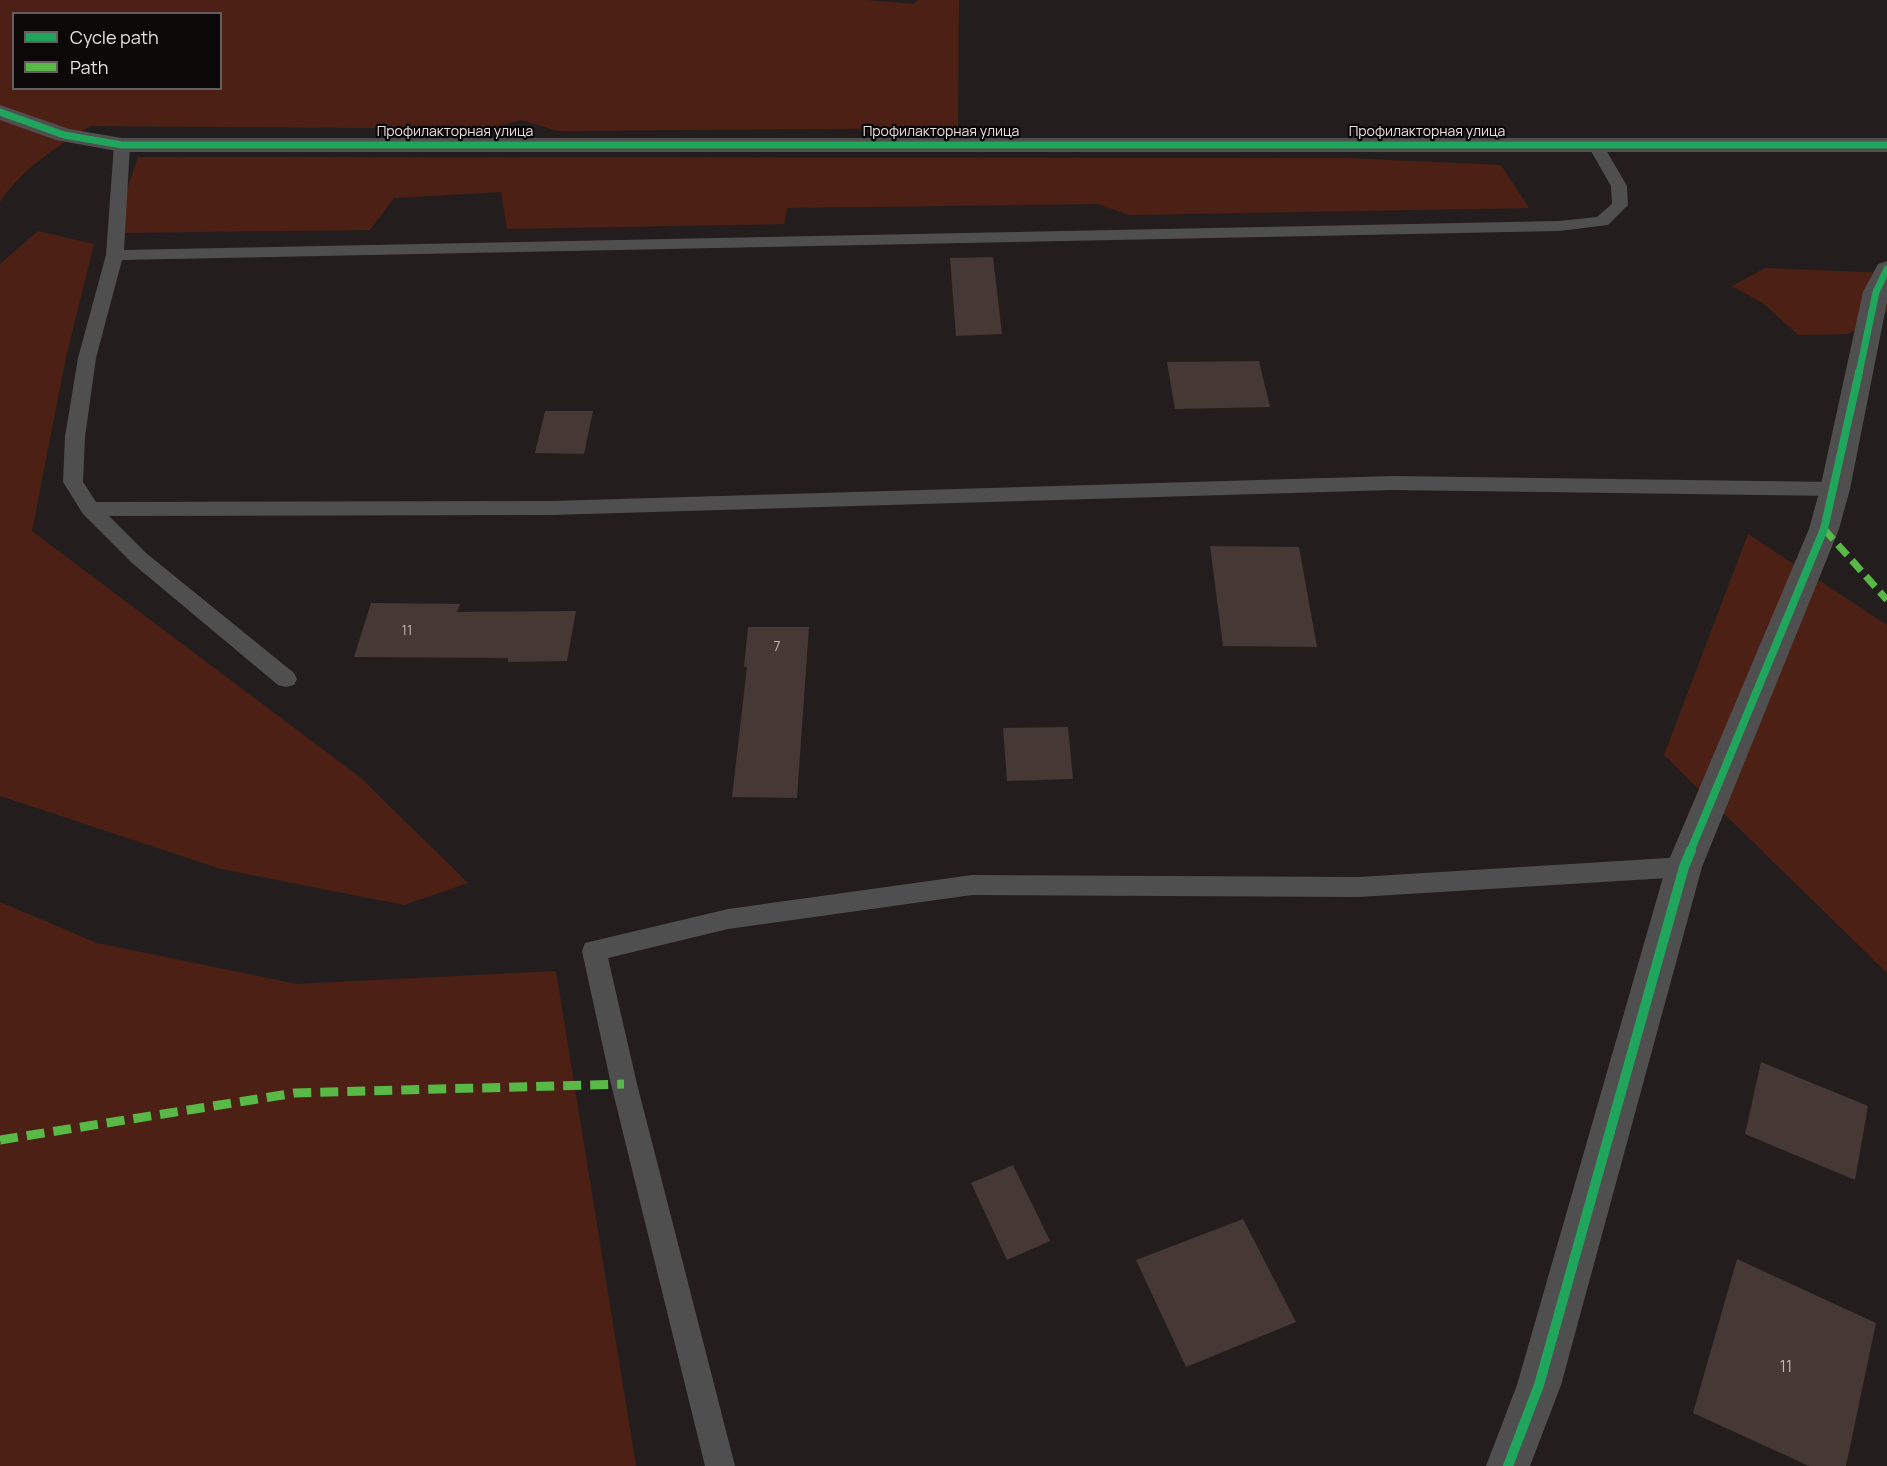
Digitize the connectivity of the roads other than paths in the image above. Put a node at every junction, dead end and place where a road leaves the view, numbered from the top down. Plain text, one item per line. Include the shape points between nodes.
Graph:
1 (0, 112) edge
2 (122, 145) junction
3 (1887, 145) edge
4 (1596, 146) junction
5 (115, 255) junction
6 (1883, 287) edge
7 (1835, 489) junction
8 (90, 510) junction
9 (286, 680) dead end
10 (1684, 867) junction
11 (720, 1466) edge
12 (1508, 1466) edge

1 - 2 street, Профилакторная улица via 64,135
2 - 4 street, Профилакторная улица
2 - 5 lane
3 - 4 street, Профилакторная улица
4 - 5 lane via 1619,186 1620,205 1602,221 1558,226
5 - 8 lane via 87,358 75,437 73,482
6 - 7 street
7 - 8 lane via 1393,483 552,508
7 - 10 street via 1824,529
8 - 9 lane via 139,558
10 - 11 lane via 1359,887 972,885 728,919 594,951
10 - 12 street via 1539,1385

